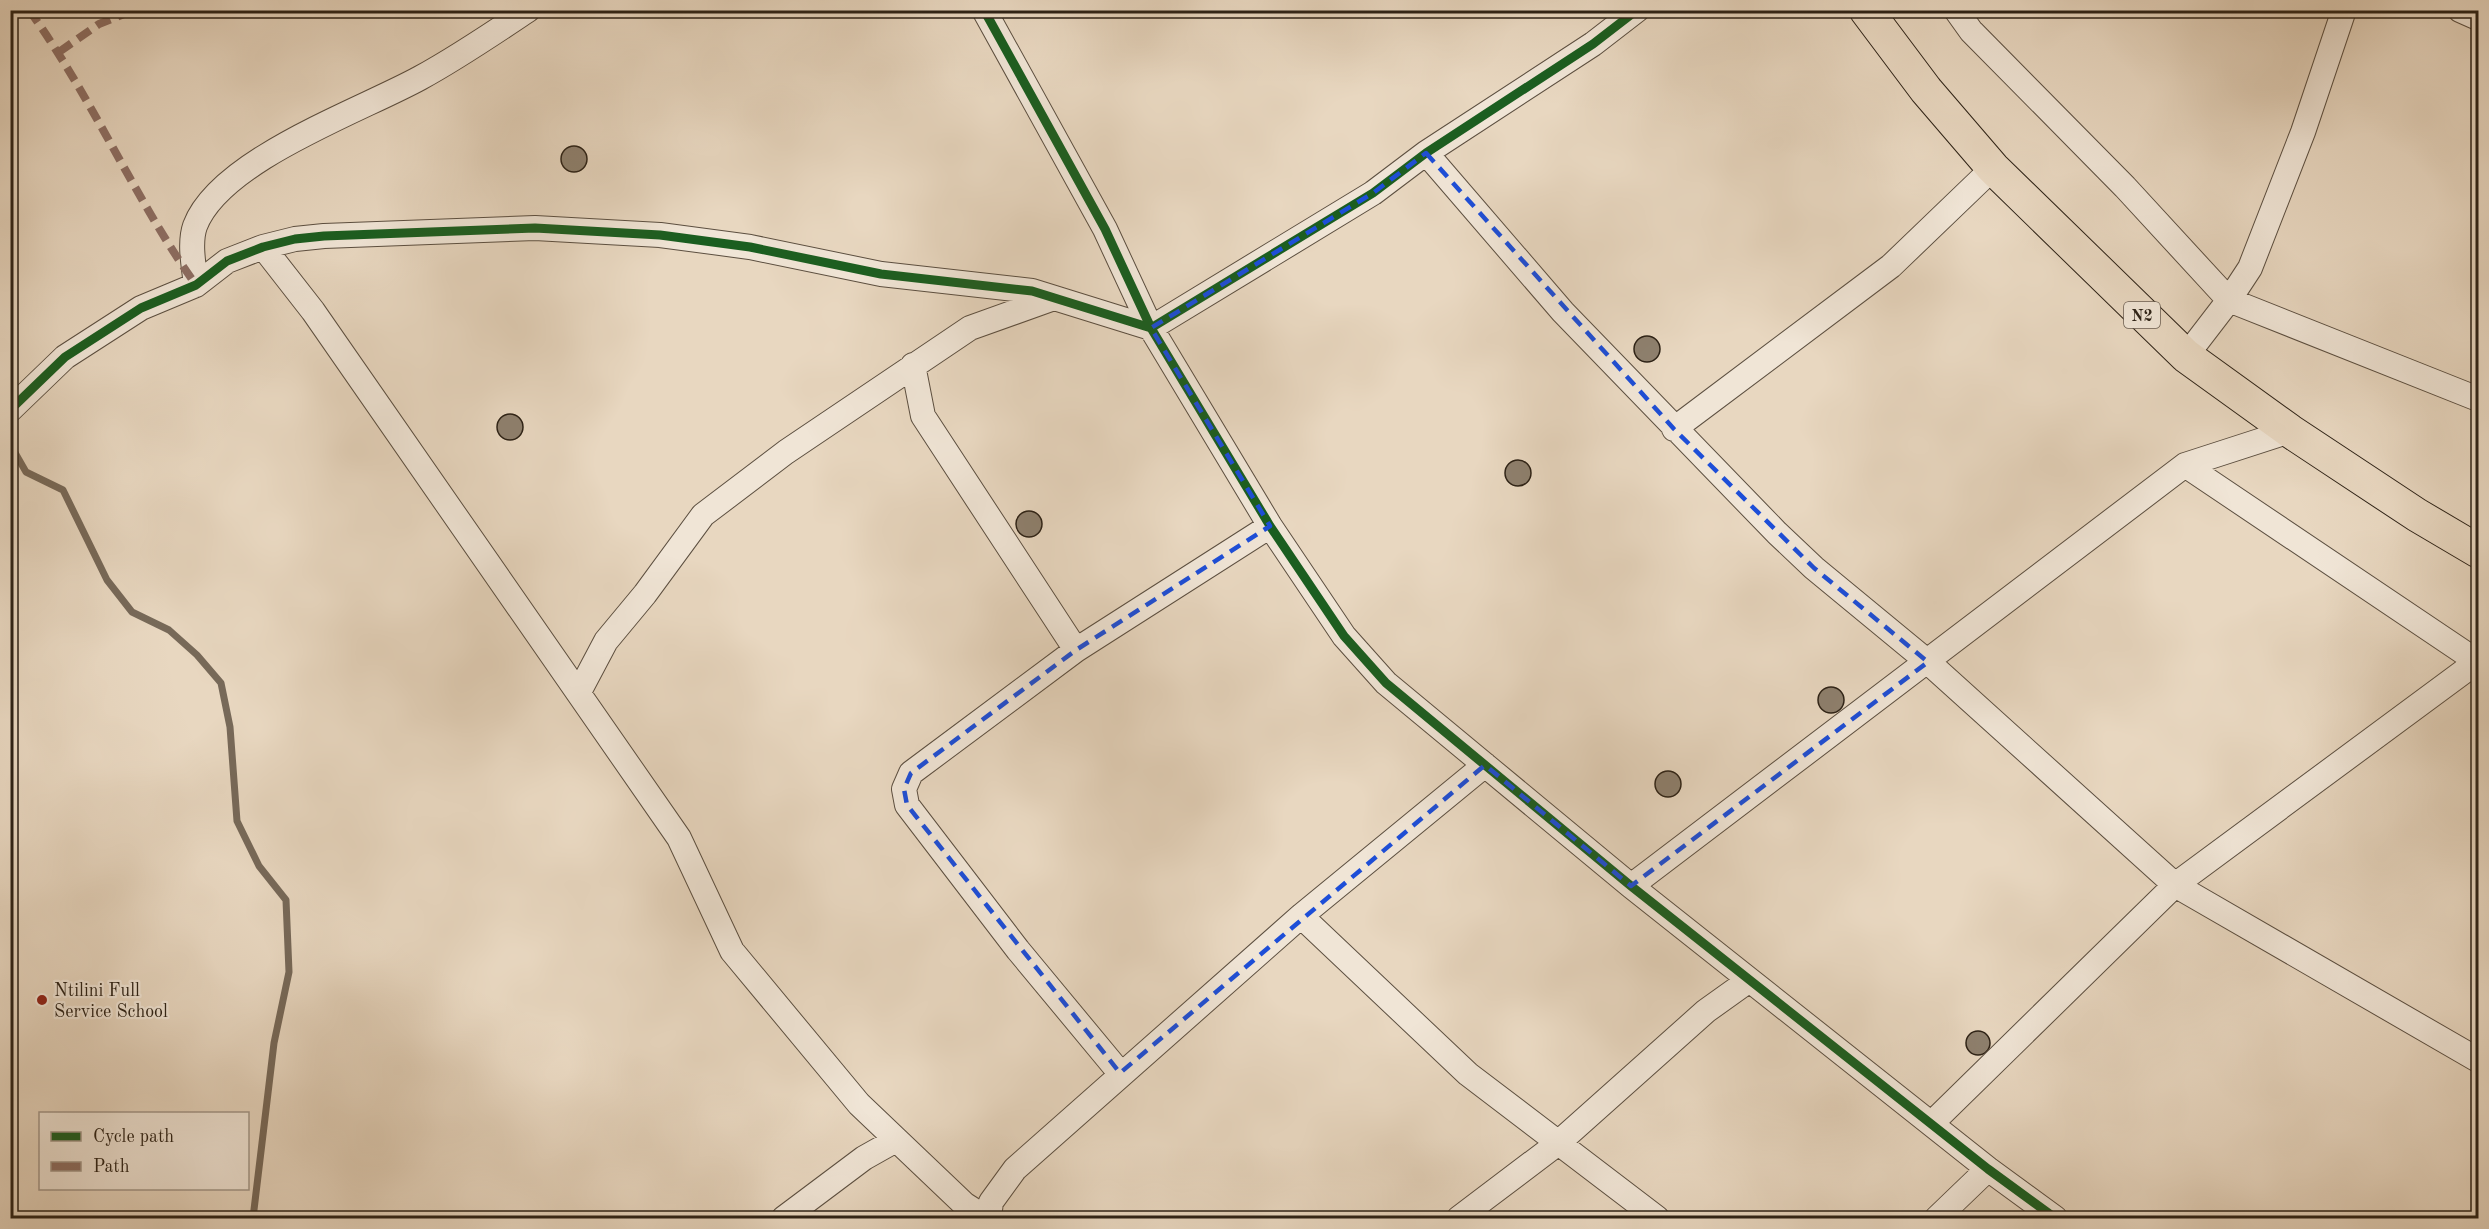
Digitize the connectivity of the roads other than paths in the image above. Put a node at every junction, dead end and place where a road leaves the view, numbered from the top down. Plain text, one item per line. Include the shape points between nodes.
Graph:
1 (528, 10) edge
2 (984, 10) edge
3 (1637, 10) edge
4 (1866, 10) edge
5 (1956, 10) edge
6 (2344, 10) edge
7 (2460, 10) edge
8 (2478, 18) edge
9 (1426, 153) junction
10 (1993, 168) junction
11 (263, 247) junction
12 (196, 285) junction
13 (1054, 298) junction
14 (2229, 300) junction
15 (1151, 328) junction
16 (2186, 356) junction
17 (913, 365) junction
18 (2478, 399) edge
19 (11, 410) edge
20 (1674, 429) junction
21 (2290, 431) junction
22 (2186, 465) junction
23 (1270, 526) junction
24 (2478, 551) edge
25 (1076, 650) junction
26 (2478, 661) edge
27 (1928, 662) junction
28 (579, 692) junction
29 (1485, 765) junction
30 (2175, 885) junction
31 (1631, 886) junction
32 (1300, 916) junction
33 (1748, 981) junction
34 (2478, 1060) edge
35 (1120, 1073) junction
36 (1932, 1123) junction
37 (896, 1140) junction
38 (1557, 1144) junction
39 (1988, 1169) junction
40 (784, 1218) edge
41 (988, 1218) edge
42 (1460, 1218) edge
43 (1657, 1218) edge
44 (1937, 1218) edge
45 (2055, 1218) edge

1 - 12 street via 421,77 285,143 228,184 214,196 195,228
2 - 15 street via 1105,229
3 - 9 street via 1593,44
4 - 10 highway, N2 via 1926,90
5 - 14 street via 1971,31 2125,187
6 - 14 street via 2265,233 2250,268
7 - 8 street
9 - 15 street via 1373,193
9 - 20 street via 1563,312
10 - 16 highway, N2
10 - 20 street via 1890,266
11 - 12 street via 227,261
11 - 13 street via 324,236 523,228 660,235 750,247 881,274 1032,291
11 - 28 street via 313,310
12 - 19 street via 141,308 90,339 65,357
13 - 15 street
13 - 17 street via 970,328
14 - 16 street
14 - 18 street
15 - 23 street
16 - 21 highway, N2
17 - 25 street via 923,416
17 - 28 street via 786,452 703,515 606,641
20 - 27 street via 1814,568
21 - 22 street
21 - 24 highway, N2
22 - 26 street
22 - 27 street
23 - 25 street
23 - 29 street via 1344,636 1386,683
25 - 35 street via 911,773 904,789 907,805 1018,950
26 - 30 street
27 - 30 street
27 - 31 street
28 - 37 street via 679,838 732,951 860,1104
29 - 31 street
29 - 32 street
30 - 34 street
30 - 36 street
31 - 33 street
32 - 35 street
32 - 38 street via 1468,1074
33 - 36 street
33 - 38 street via 1706,1011
35 - 41 street via 1015,1169 992,1202
36 - 39 street
37 - 40 street via 864,1158
37 - 41 street via 963,1204
38 - 42 street
38 - 43 street
39 - 44 street
39 - 45 street

